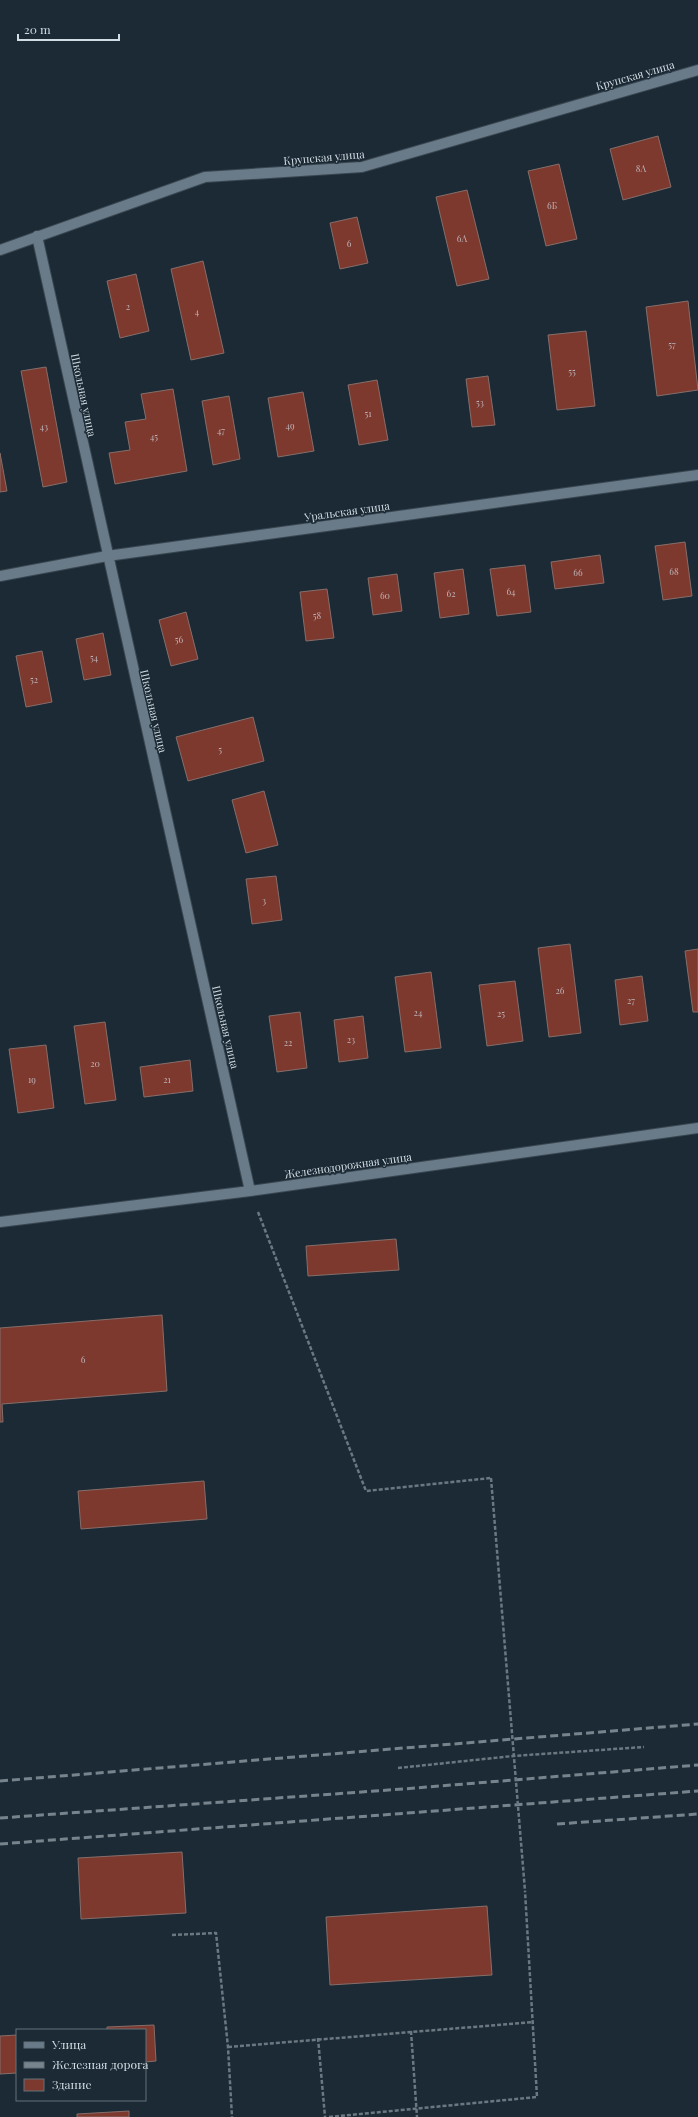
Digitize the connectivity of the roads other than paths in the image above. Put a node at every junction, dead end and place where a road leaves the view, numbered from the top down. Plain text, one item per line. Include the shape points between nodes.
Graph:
1 (698, 70) edge
2 (37, 236) junction
3 (0, 250) edge
4 (698, 475) edge
5 (107, 556) junction
6 (0, 576) edge
7 (698, 1128) edge
8 (250, 1191) junction
9 (0, 1222) edge

1 - 2 street, Крупская улица via 362,167 205,177
2 - 3 street, Крупская улица
2 - 5 street, Школьная улица
4 - 5 street, Уральская улица
5 - 6 street, Уральская улица
5 - 8 street, Школьная улица
7 - 8 street, Железнодорожная улица
8 - 9 street, Железнодорожная улица

